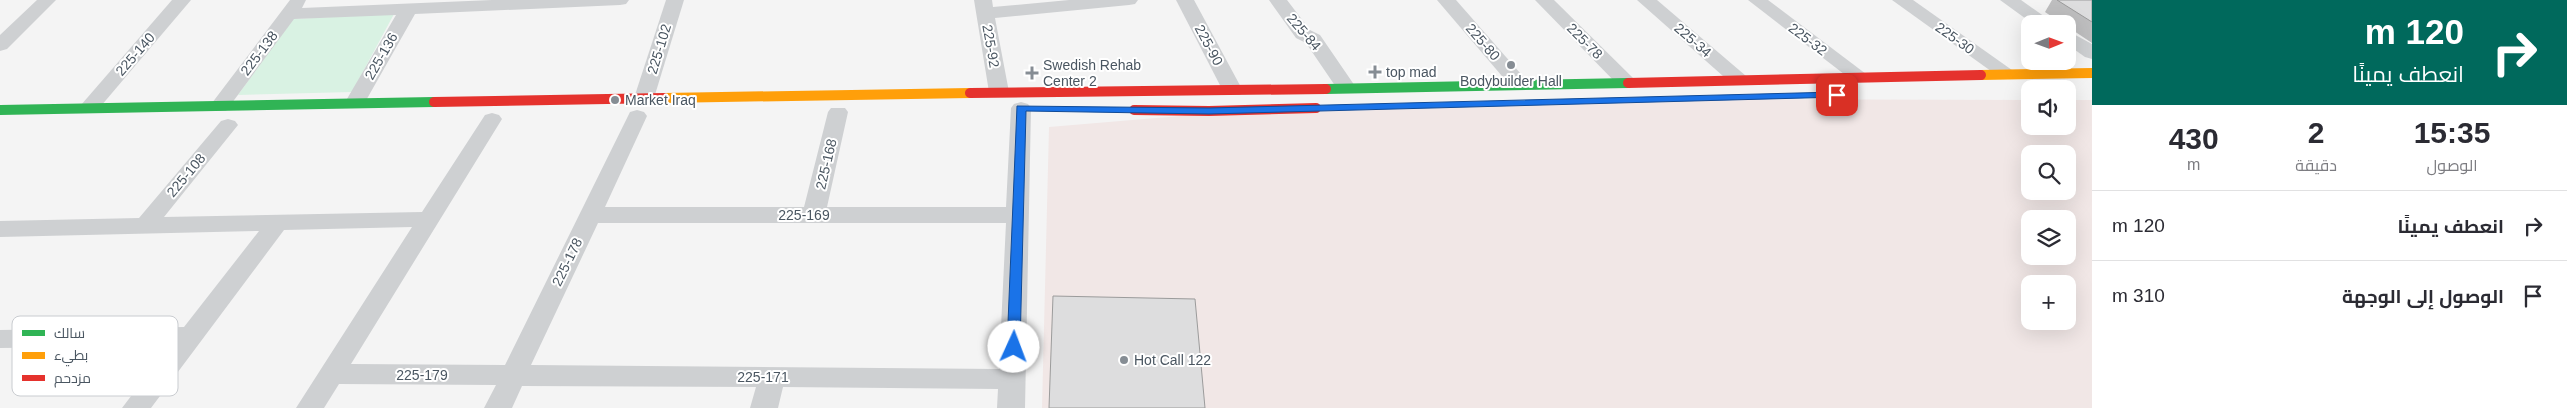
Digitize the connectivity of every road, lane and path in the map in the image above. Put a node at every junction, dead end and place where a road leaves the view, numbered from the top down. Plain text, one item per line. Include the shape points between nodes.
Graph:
1 (48, 0) edge
2 (182, 0) edge
3 (620, 0) edge
4 (675, 0) edge
5 (1129, 0) edge
6 (1185, 0) edge
7 (1278, 0) edge
8 (1446, 0) edge
9 (1544, 0) edge
10 (1646, 0) edge
11 (1757, 0) edge
12 (1901, 0) edge
13 (2009, 0) edge
14 (984, 6) edge
15 (294, 7) edge
16 (409, 8) junction
17 (2032, 15) edge
18 (2076, 42) edge
19 (0, 45) edge
20 (2092, 52) edge
21 (2092, 73) edge
22 (2009, 75) junction
23 (1860, 77) junction
24 (1739, 80) junction
25 (1626, 82) junction
26 (1652, 82) junction
27 (1520, 85) junction
28 (1347, 89) junction
29 (1233, 91) junction
30 (999, 92) junction
31 (1664, 94) dead end
32 (354, 104) junction
33 (325, 105) junction
34 (1021, 108) dead end
35 (1333, 108) dead end
36 (88, 109) junction
37 (1120, 109) dead end
38 (0, 110) edge
39 (639, 112) junction
40 (838, 112) dead end
41 (316, 117) dead end
42 (489, 119) dead end
43 (223, 120) junction
44 (590, 215) junction
45 (814, 215) junction
46 (1018, 215) junction
47 (430, 219) junction
48 (278, 222) junction
49 (145, 226) junction
50 (0, 229) edge
51 (178, 336) edge
52 (193, 336) junction
53 (178, 355) edge
54 (332, 374) junction
55 (513, 376) junction
56 (772, 377) junction
57 (1012, 379) junction
58 (146, 396) edge
59 (136, 408) edge
60 (310, 408) edge
61 (498, 408) edge
62 (764, 408) edge
63 (1011, 408) edge

1 - 19 street
2 - 36 street, 225-140
3 - 16 street
4 - 39 street, 225-102
5 - 14 street
6 - 29 street, 225-90
7 - 28 street, 225-84 via 1303,34 1313,39
8 - 27 street, 225-80
9 - 25 street, 225-78
10 - 24 street, 225-34
11 - 23 street, 225-32
12 - 22 street, 225-30
13 - 17 street
14 - 30 street, 225-92
15 - 16 street
15 - 43 street, 225-138
16 - 32 street, 225-136
18 - 20 street
21 - 22 main road
22 - 23 main road
23 - 24 main road
24 - 26 main road
25 - 26 main road
25 - 27 main road
26 - 31 main road
27 - 28 main road
28 - 29 main road
29 - 30 main road
30 - 39 main road
32 - 33 main road
32 - 39 main road
33 - 41 main road
33 - 43 main road
34 - 46 street
35 - 37 main road
36 - 38 main road
36 - 43 main road
39 - 44 street, 225-178
40 - 45 street, 225-168
42 - 47 street
43 - 49 street, 225-108
44 - 45 street, 225-169
44 - 55 street, 225-178
45 - 46 street, 225-169
46 - 57 street
47 - 48 street
47 - 54 street
48 - 49 street
48 - 52 street
49 - 50 street
51 - 52 street
52 - 53 street
54 - 55 street, 225-179
54 - 60 street
55 - 56 street, 225-171
55 - 61 street, 225-178
56 - 57 street, 225-171
56 - 62 street
57 - 63 street
58 - 59 street

